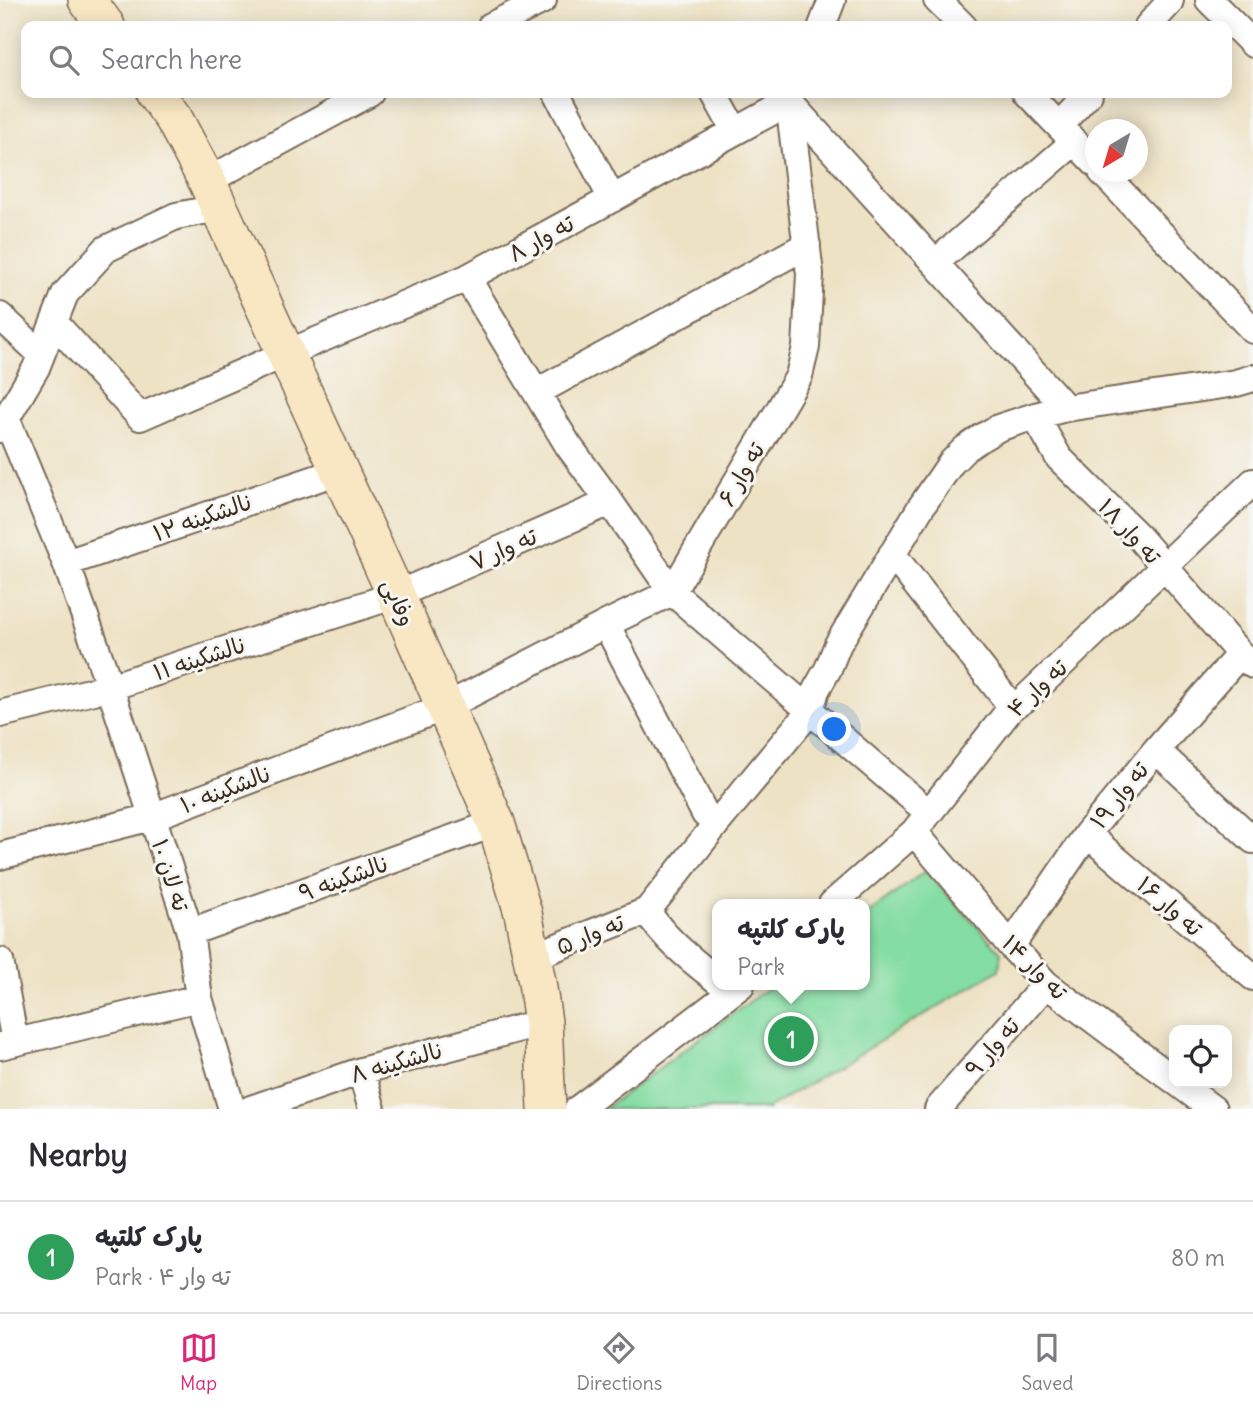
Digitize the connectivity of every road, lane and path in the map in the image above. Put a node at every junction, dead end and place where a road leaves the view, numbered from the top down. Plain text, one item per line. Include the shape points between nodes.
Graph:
1 (87, 0) edge
2 (544, 0) edge
3 (832, 0) edge
4 (937, 0) edge
5 (1170, 0) edge
6 (1209, 0) edge
7 (519, 20) edge
8 (102, 21) edge
9 (824, 21) edge
10 (958, 21) edge
11 (1153, 21) edge
12 (1230, 21) edge
13 (1232, 23) edge
14 (1253, 44) edge
15 (362, 98) edge
16 (560, 98) edge
17 (718, 98) edge
18 (789, 98) edge
19 (791, 98) edge
20 (792, 98) edge
21 (1032, 98) edge
22 (1086, 98) edge
23 (164, 106) edge
24 (735, 131) junction
25 (1067, 134) junction
26 (1085, 153) edge
27 (1112, 182) edge
28 (213, 195) junction
29 (612, 199) junction
30 (807, 245) junction
31 (935, 263) junction
32 (467, 278) junction
33 (0, 316) edge
34 (54, 322) junction
35 (1253, 330) edge
36 (41, 354) junction
37 (285, 354) junction
38 (1253, 378) edge
39 (537, 393) junction
40 (1066, 408) junction
41 (1035, 416) junction
42 (3, 423) edge
43 (339, 471) junction
44 (1253, 482) edge
45 (610, 502) junction
46 (892, 554) junction
47 (66, 563) junction
48 (1164, 567) junction
49 (672, 592) junction
50 (396, 596) junction
51 (606, 624) junction
52 (1247, 659) edge
53 (110, 687) junction
54 (445, 707) junction
55 (1012, 707) junction
56 (810, 711) junction
57 (0, 714) edge
58 (1156, 750) junction
59 (152, 817) junction
60 (496, 823) junction
61 (717, 823) junction
62 (921, 823) junction
63 (1087, 834) junction
64 (1253, 840) edge
65 (0, 856) edge
66 (837, 899) edge
67 (647, 911) junction
68 (190, 932) junction
69 (1011, 946) junction
70 (532, 957) junction
71 (0, 961) edge
72 (712, 973) edge
73 (1253, 977) edge
74 (1046, 984) junction
75 (723, 990) edge
76 (199, 998) junction
77 (543, 1022) junction
78 (7, 1044) edge
79 (362, 1071) junction
80 (1169, 1076) edge
81 (1185, 1088) edge
82 (232, 1109) edge
83 (251, 1109) edge
84 (372, 1109) edge
85 (547, 1109) edge
86 (578, 1109) edge
87 (938, 1109) edge
88 (1213, 1109) edge

1 - 8 street
2 - 7 street
3 - 9 street
4 - 10 street
5 - 11 street
6 - 12 street
13 - 14 street
15 - 28 street
16 - 29 street
17 - 24 street
18 - 24 street, ته وار ۸
19 - 30 street, ته وار ۶
20 - 31 street
21 - 25 street
22 - 25 street
23 - 28 street, وفایی
24 - 29 street, ته وار ۸
25 - 26 street
25 - 31 street
27 - 35 street
28 - 34 street via 106,249 65,294
28 - 37 street, وفایی
29 - 32 street, ته وار ۸
30 - 39 street
30 - 49 street, ته وار ۶ via 809,318 799,376
31 - 40 street
32 - 37 street, ته وار ۸
32 - 39 street, ته وار ۱۴
33 - 36 street
34 - 36 street
34 - 37 street, ته وار ۸ via 140,417
36 - 42 street
37 - 43 street, وفایی
38 - 40 street
39 - 45 street, ته وار ۱۴
40 - 41 street
41 - 46 street via 998,428 965,449 951,463
41 - 48 street, ته وار ۱۸ via 1059,458
42 - 47 street, ته لان ۱۰
43 - 47 street, نالشکینه ۱۲
43 - 50 street, وفایی
44 - 48 street, ته وار ۴
45 - 49 street, ته وار ۱۴
45 - 50 street, ته وار ۷
46 - 55 street
46 - 56 street via 838,643
47 - 53 street, ته لان ۱۰
48 - 52 street, ته وار ۱۸
48 - 55 street, ته وار ۴
49 - 51 street
49 - 56 street, ته وار ۱۴
50 - 53 street, نالشکینه ۱۱
50 - 54 street, وفایی
51 - 54 street
51 - 61 street via 705,814
52 - 58 street, ته وار ۱۹
53 - 57 street, نالشکینه ۱۱
53 - 59 street, ته لان ۱۰
54 - 59 street, نالشکینه ۱۰
54 - 60 street, وفایی
55 - 62 street, ته وار ۴
56 - 61 street
56 - 62 street, ته وار ۱۴
58 - 63 street, ته وار ۱۹
58 - 64 street
59 - 65 street, نالشکینه ۱۰
59 - 68 street, ته لان ۱۰
60 - 68 street, نالشکینه ۹
60 - 70 street, وفایی
61 - 67 street
62 - 66 street, ته وار ۴
62 - 69 street, ته وار ۱۴
63 - 69 street, ته وار ۱۹
63 - 73 street, ته وار ۱۶
67 - 70 street, ته وار ۵
67 - 72 street via 668,939
68 - 76 street, ته لان ۱۰
69 - 74 street, ته وار ۱۴
70 - 77 street, وفایی
71 - 78 street
74 - 80 street, ته وار ۱۴
74 - 87 street, ته وار ۹
75 - 86 street
76 - 78 street
76 - 82 street, ته لان ۱۰
77 - 79 street, نالشکینه ۸
77 - 85 street, وفایی
79 - 83 street, نالشکینه ۸
79 - 84 street
81 - 88 street, ته وار ۱۴

